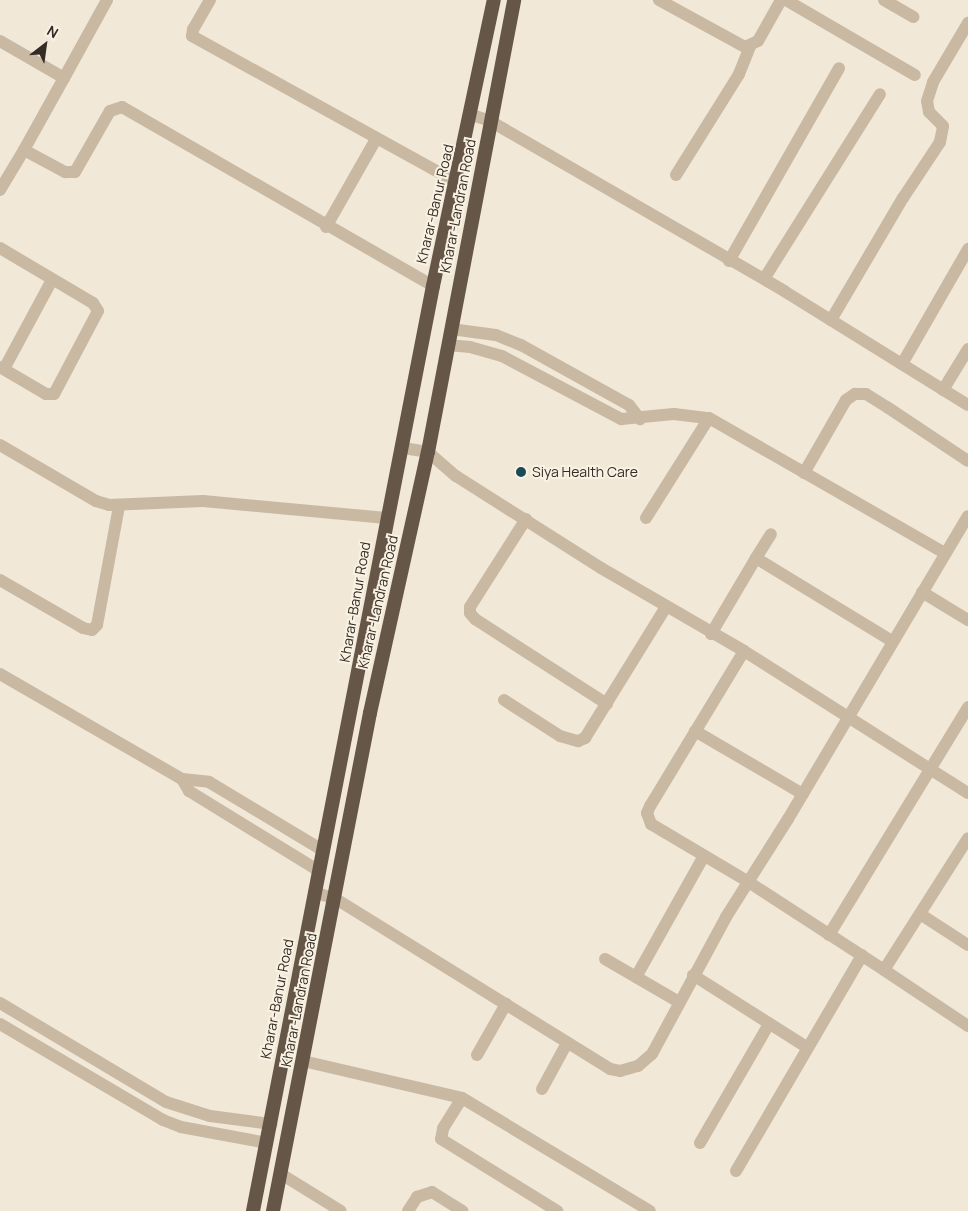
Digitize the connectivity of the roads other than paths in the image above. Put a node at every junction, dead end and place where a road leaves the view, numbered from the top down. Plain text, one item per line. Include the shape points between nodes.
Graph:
1 (107, 0) edge
2 (210, 0) edge
3 (494, 0) edge
4 (514, 0) edge
5 (659, 0) edge
6 (781, 0) edge
7 (786, 0) edge
8 (884, 0) edge
9 (912, 17) dead end
10 (968, 23) edge
11 (0, 41) edge
12 (750, 47) junction
13 (839, 68) dead end
14 (915, 75) dead end
15 (64, 78) junction
16 (880, 94) dead end
17 (472, 115) junction
18 (490, 121) junction
19 (376, 139) junction
20 (24, 150) junction
21 (5, 170) edge
22 (676, 176) dead end
23 (456, 182) junction
24 (0, 190) edge
25 (326, 227) junction
26 (0, 248) edge
27 (968, 249) edge
28 (729, 261) junction
29 (764, 279) junction
30 (52, 280) junction
31 (433, 286) junction
32 (832, 320) junction
33 (451, 329) junction
34 (448, 345) junction
35 (968, 349) edge
36 (902, 364) junction
37 (2, 368) edge
38 (943, 390) junction
39 (968, 405) edge
40 (709, 418) junction
41 (640, 419) junction
42 (0, 445) edge
43 (403, 448) junction
44 (428, 452) junction
45 (968, 461) edge
46 (804, 473) junction
47 (119, 506) junction
48 (968, 516) edge
49 (386, 518) junction
50 (646, 518) dead end
51 (526, 519) junction
52 (771, 534) dead end
53 (945, 552) junction
54 (756, 558) junction
55 (0, 580) edge
56 (922, 592) junction
57 (666, 607) junction
58 (968, 620) edge
59 (711, 634) junction
60 (892, 641) junction
61 (744, 652) junction
62 (0, 674) edge
63 (504, 700) dead end
64 (607, 704) junction
65 (968, 707) edge
66 (847, 716) junction
67 (695, 731) junction
68 (931, 768) junction
69 (182, 779) junction
70 (968, 793) edge
71 (802, 794) junction
72 (968, 838) edge
73 (324, 851) junction
74 (704, 856) junction
75 (319, 871) junction
76 (748, 881) junction
77 (314, 892) junction
78 (336, 899) junction
79 (920, 914) junction
80 (829, 935) junction
81 (968, 945) edge
82 (862, 955) junction
83 (605, 959) dead end
84 (884, 970) junction
85 (693, 975) junction
86 (636, 977) junction
87 (678, 1002) junction
88 (0, 1004) edge
89 (506, 1004) junction
90 (0, 1024) edge
91 (769, 1024) junction
92 (968, 1026) edge
93 (567, 1043) junction
94 (808, 1048) junction
95 (477, 1054) dead end
96 (303, 1061) junction
97 (542, 1089) dead end
98 (462, 1098) junction
99 (270, 1124) junction
100 (267, 1143) junction
101 (700, 1143) dead end
102 (736, 1171) dead end
103 (281, 1174) junction
104 (253, 1211) edge
105 (273, 1211) edge
106 (341, 1211) edge
107 (408, 1211) edge
108 (464, 1211) edge
109 (557, 1211) edge
110 (650, 1211) edge

1 - 15 street
2 - 19 street via 192,36
3 - 17 highway, Kharar-Banur Road
4 - 18 highway, Kharar-Landran Road
5 - 12 street via 739,45
6 - 12 street via 758,41
7 - 14 street
8 - 9 street
10 - 32 street via 933,82 927,101 929,112 943,126 940,142 911,184
11 - 15 street
12 - 22 street via 739,74
13 - 28 street
15 - 20 street
16 - 29 street
17 - 18 street
17 - 23 highway, Kharar-Banur Road
18 - 28 street
18 - 33 highway, Kharar-Landran Road
19 - 23 street
19 - 25 street
20 - 21 street
20 - 25 street via 65,172 75,172 110,111 122,107
21 - 24 street
23 - 31 highway, Kharar-Banur Road
25 - 31 street
26 - 30 street
27 - 36 street
28 - 29 street
29 - 32 street
30 - 37 street
30 - 37 street via 93,303 98,311 58,391 46,394
31 - 43 highway, Kharar-Banur Road
32 - 36 street
33 - 34 highway, Kharar-Landran Road
33 - 41 street via 496,336 521,345 629,405
34 - 41 street via 495,354 605,412 621,419
34 - 44 highway, Kharar-Landran Road
35 - 38 street
36 - 38 street
38 - 39 street
40 - 41 street via 674,414
40 - 46 street
40 - 50 street
42 - 47 street via 96,501
43 - 44 street
43 - 49 highway, Kharar-Banur Road
44 - 51 street via 456,476
44 - 78 highway, Kharar-Landran Road via 370,713
45 - 46 street via 866,394 855,394 846,400
46 - 53 street
47 - 49 street via 183,500
47 - 55 street via 97,624 92,630 83,628
48 - 53 street
49 - 73 highway, Kharar-Banur Road
51 - 57 street
51 - 64 street via 470,607 470,613 474,619
52 - 54 street
53 - 56 street
54 - 59 street
54 - 60 street
56 - 58 street
56 - 60 street
57 - 59 street
57 - 64 street
59 - 61 street
60 - 66 street
61 - 66 street
61 - 67 street
62 - 69 street
63 - 64 street via 560,736 578,742 585,738
65 - 68 street
66 - 68 street
66 - 71 street
67 - 71 street
67 - 74 street via 647,813 655,828
68 - 70 street
68 - 80 street
69 - 73 street via 209,782
69 - 75 street via 189,791
71 - 76 street
72 - 79 street
73 - 75 highway, Kharar-Banur Road
74 - 76 street
74 - 86 street
75 - 77 highway, Kharar-Banur Road
76 - 80 street
76 - 85 street
77 - 78 street
77 - 99 highway, Kharar-Banur Road
78 - 89 street
78 - 96 highway, Kharar-Landran Road
79 - 81 street
79 - 84 street
80 - 82 street
82 - 84 street
82 - 94 street
83 - 86 street
84 - 92 street
85 - 87 street
85 - 91 street
86 - 87 street
87 - 93 street via 652,1054 645,1062 628,1070 610,1069
88 - 99 street via 166,1102 210,1116
89 - 93 street
89 - 95 street
90 - 100 street via 162,1120 181,1127
91 - 94 street
91 - 101 street
93 - 97 street
94 - 102 street
96 - 98 street
96 - 103 highway, Kharar-Landran Road
98 - 109 street via 442,1129 442,1139
98 - 110 street
99 - 100 highway, Kharar-Banur Road
100 - 104 highway, Kharar-Banur Road
103 - 105 highway, Kharar-Landran Road
103 - 106 street
107 - 108 street via 417,1197 432,1192

